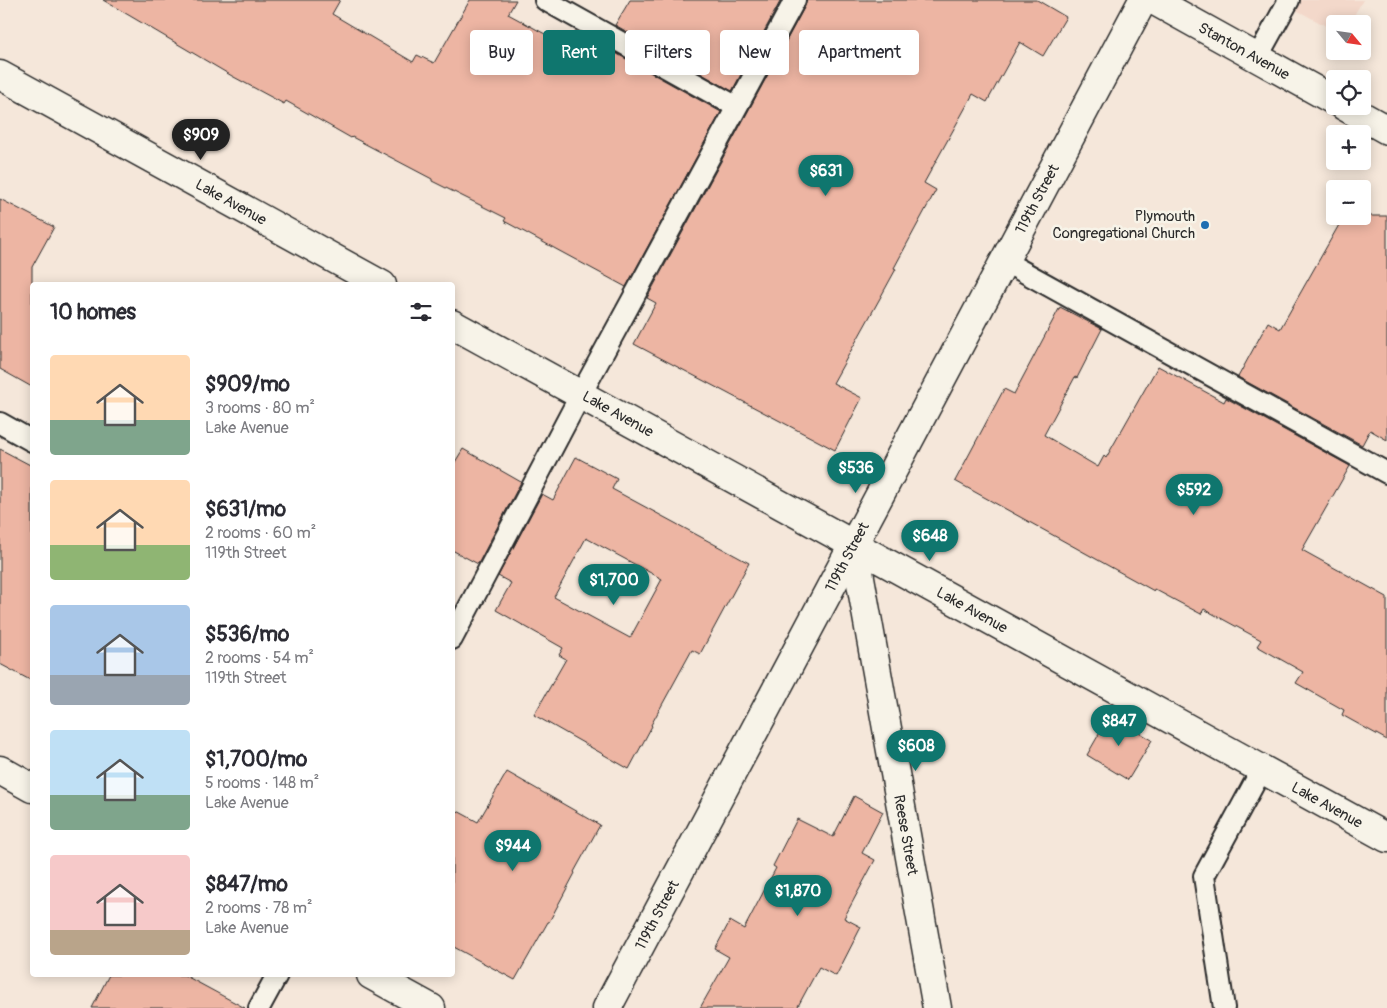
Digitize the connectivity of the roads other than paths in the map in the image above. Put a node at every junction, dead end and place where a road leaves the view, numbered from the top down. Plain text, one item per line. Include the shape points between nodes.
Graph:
1 (545, 0) edge
2 (794, 0) edge
3 (1143, 0) edge
4 (1153, 0) edge
5 (1289, 0) edge
6 (1257, 58) junction
7 (0, 75) edge
8 (1326, 96) edge
9 (737, 107) junction
10 (1360, 115) edge
11 (1387, 130) edge
12 (1004, 261) junction
13 (377, 282) edge
14 (455, 326) edge
15 (581, 394) junction
16 (0, 424) edge
17 (30, 440) edge
18 (1387, 473) edge
19 (854, 544) junction
20 (455, 633) edge
21 (0, 770) edge
22 (1262, 770) junction
23 (30, 787) edge
24 (1387, 838) edge
25 (276, 977) edge
26 (375, 977) edge
27 (259, 1008) edge
28 (431, 1008) edge
29 (607, 1008) edge
30 (937, 1008) edge
31 (1224, 1008) edge

1 - 9 lane
2 - 9 lane
3 - 12 street, 119th Street
4 - 6 street, Stanton Avenue
5 - 6 lane
6 - 8 street, Stanton Avenue
7 - 13 street, Lake Avenue
9 - 15 lane
10 - 11 street
12 - 18 lane
12 - 19 street, 119th Street
14 - 15 street, Lake Avenue
15 - 19 street, Lake Avenue
15 - 20 lane
16 - 17 lane
19 - 22 street, Lake Avenue
19 - 29 street, 119th Street
19 - 30 street, Reese Street
21 - 23 street
22 - 24 street, Lake Avenue
22 - 31 lane via 1204,876
25 - 27 lane
26 - 28 street

